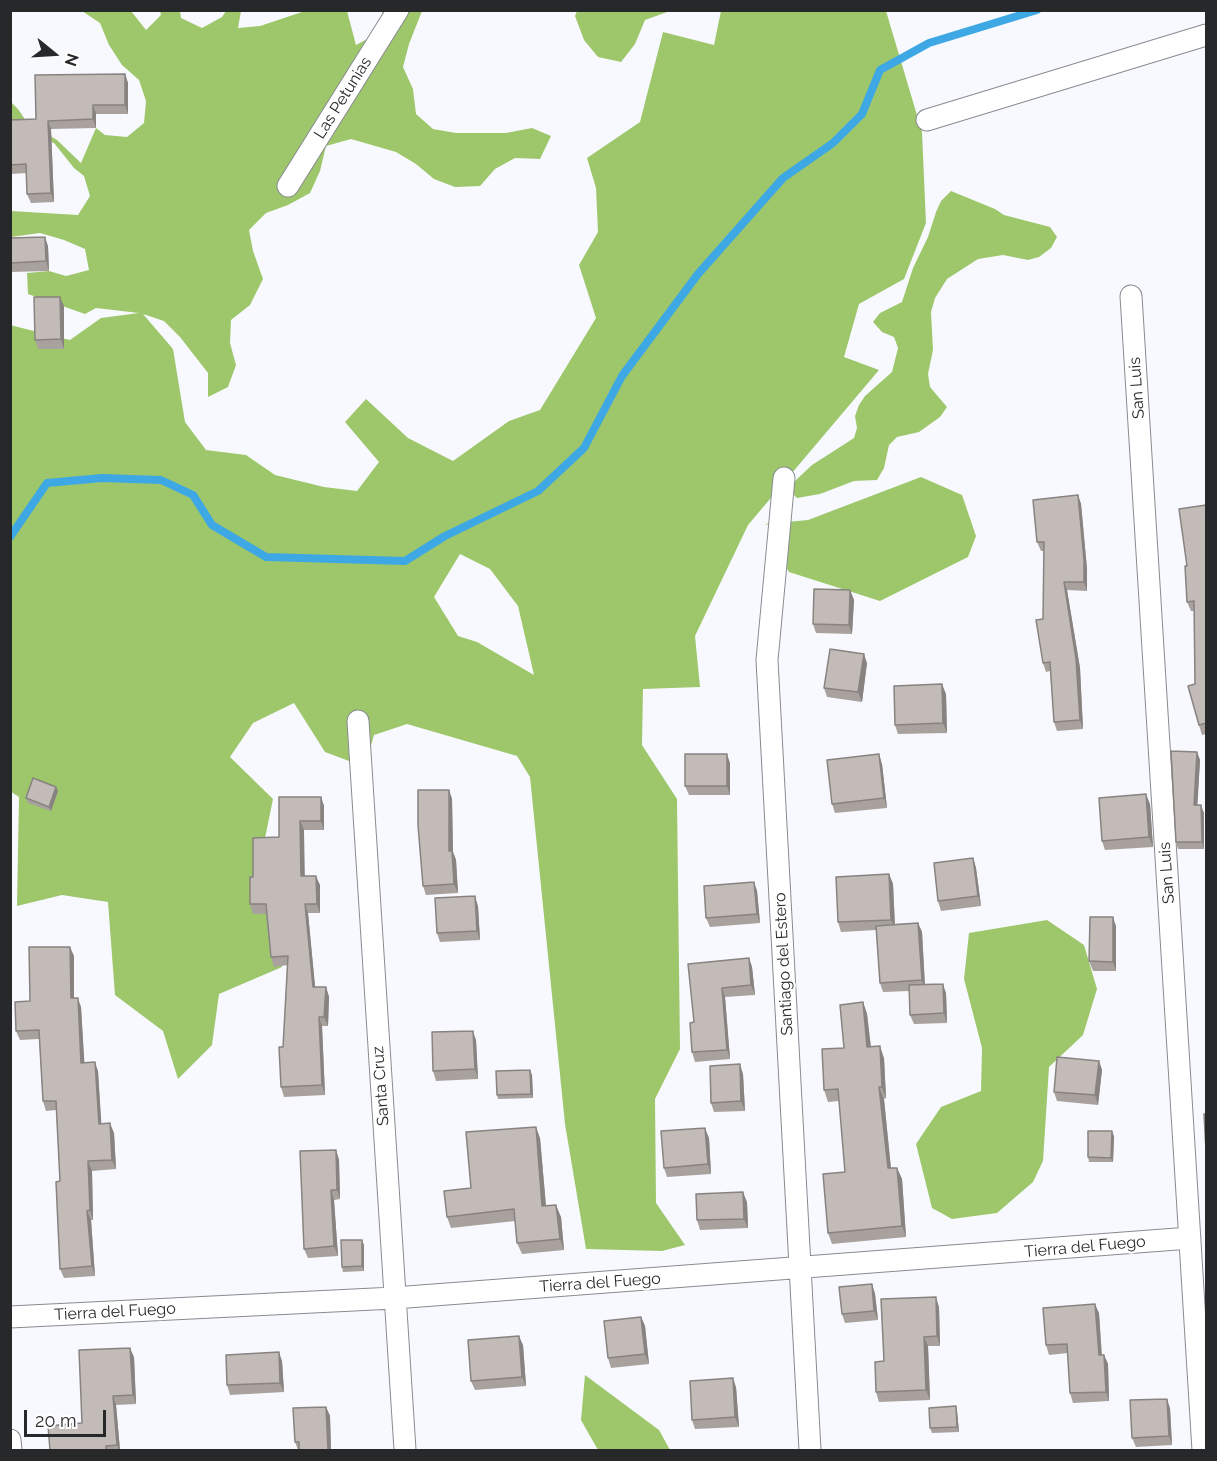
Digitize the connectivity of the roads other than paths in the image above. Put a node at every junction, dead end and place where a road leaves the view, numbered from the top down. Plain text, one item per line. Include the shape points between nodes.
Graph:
1 (398, 10) edge
2 (1206, 35) edge
3 (927, 120) dead end
4 (288, 186) dead end
5 (1131, 296) dead end
6 (784, 478) dead end
7 (358, 721) dead end
8 (1190, 1238) junction
9 (802, 1269) junction
10 (394, 1298) junction
11 (10, 1317) edge
12 (10, 1440) edge
13 (11, 1450) edge
14 (405, 1450) edge
15 (810, 1450) edge
16 (1203, 1450) edge

1 - 4 street, Las Petunias
2 - 3 street
5 - 8 street, San Luis
6 - 9 street, Santiago del Estero via 767,660
7 - 10 street, Santa Cruz
8 - 9 street, Tierra del Fuego
8 - 16 street, San Luis
9 - 10 street, Tierra del Fuego
9 - 15 street, Santiago del Estero
10 - 11 street, Tierra del Fuego
10 - 14 street, Santa Cruz
12 - 13 street

